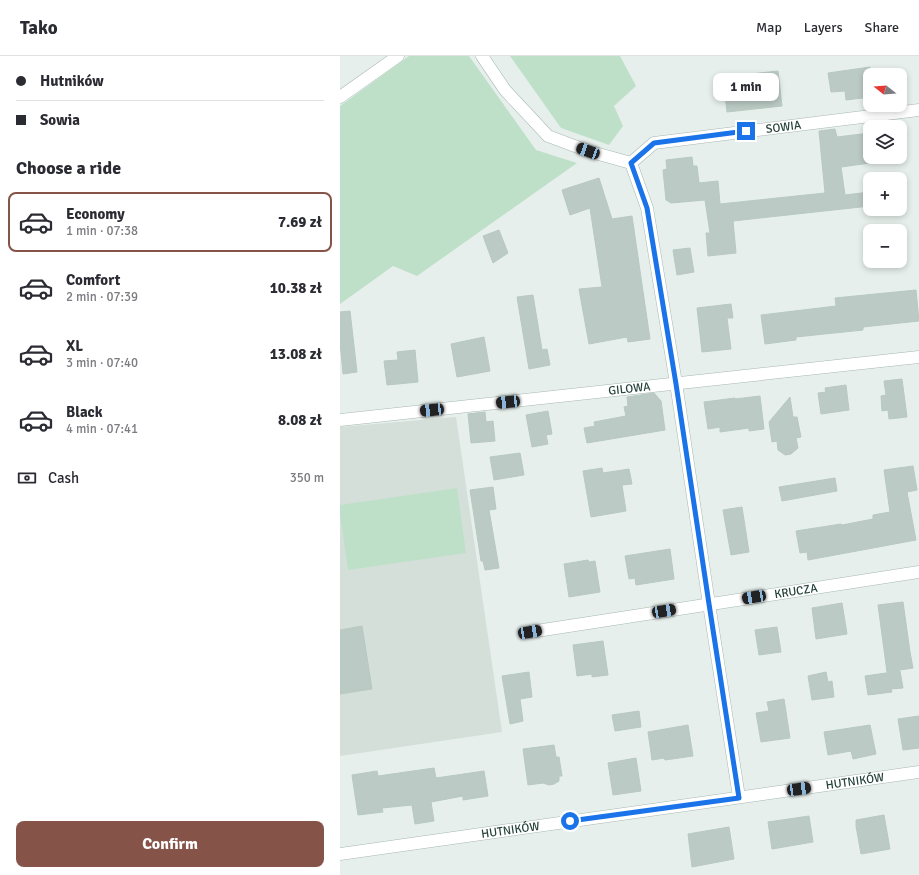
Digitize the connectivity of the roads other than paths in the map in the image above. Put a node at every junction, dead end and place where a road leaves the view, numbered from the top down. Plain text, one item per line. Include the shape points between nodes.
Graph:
1 (398, 56) edge
2 (482, 56) edge
3 (340, 97) edge
4 (919, 110) edge
5 (631, 163) junction
6 (919, 357) edge
7 (676, 384) junction
8 (340, 420) edge
9 (919, 572) edge
10 (709, 604) junction
11 (530, 632) dead end
12 (919, 772) edge
13 (739, 798) junction
14 (340, 854) edge

1 - 3 street
2 - 5 street via 505,90 548,136
4 - 5 street, SOWIA via 654,143
5 - 7 street via 647,208
6 - 7 street, GILOWA
7 - 8 street, GILOWA
7 - 10 street
9 - 10 street, KRUCZA
10 - 11 street, KRUCZA
10 - 13 street
12 - 13 street, HUTNIKÓW
13 - 14 street, HUTNIKÓW

